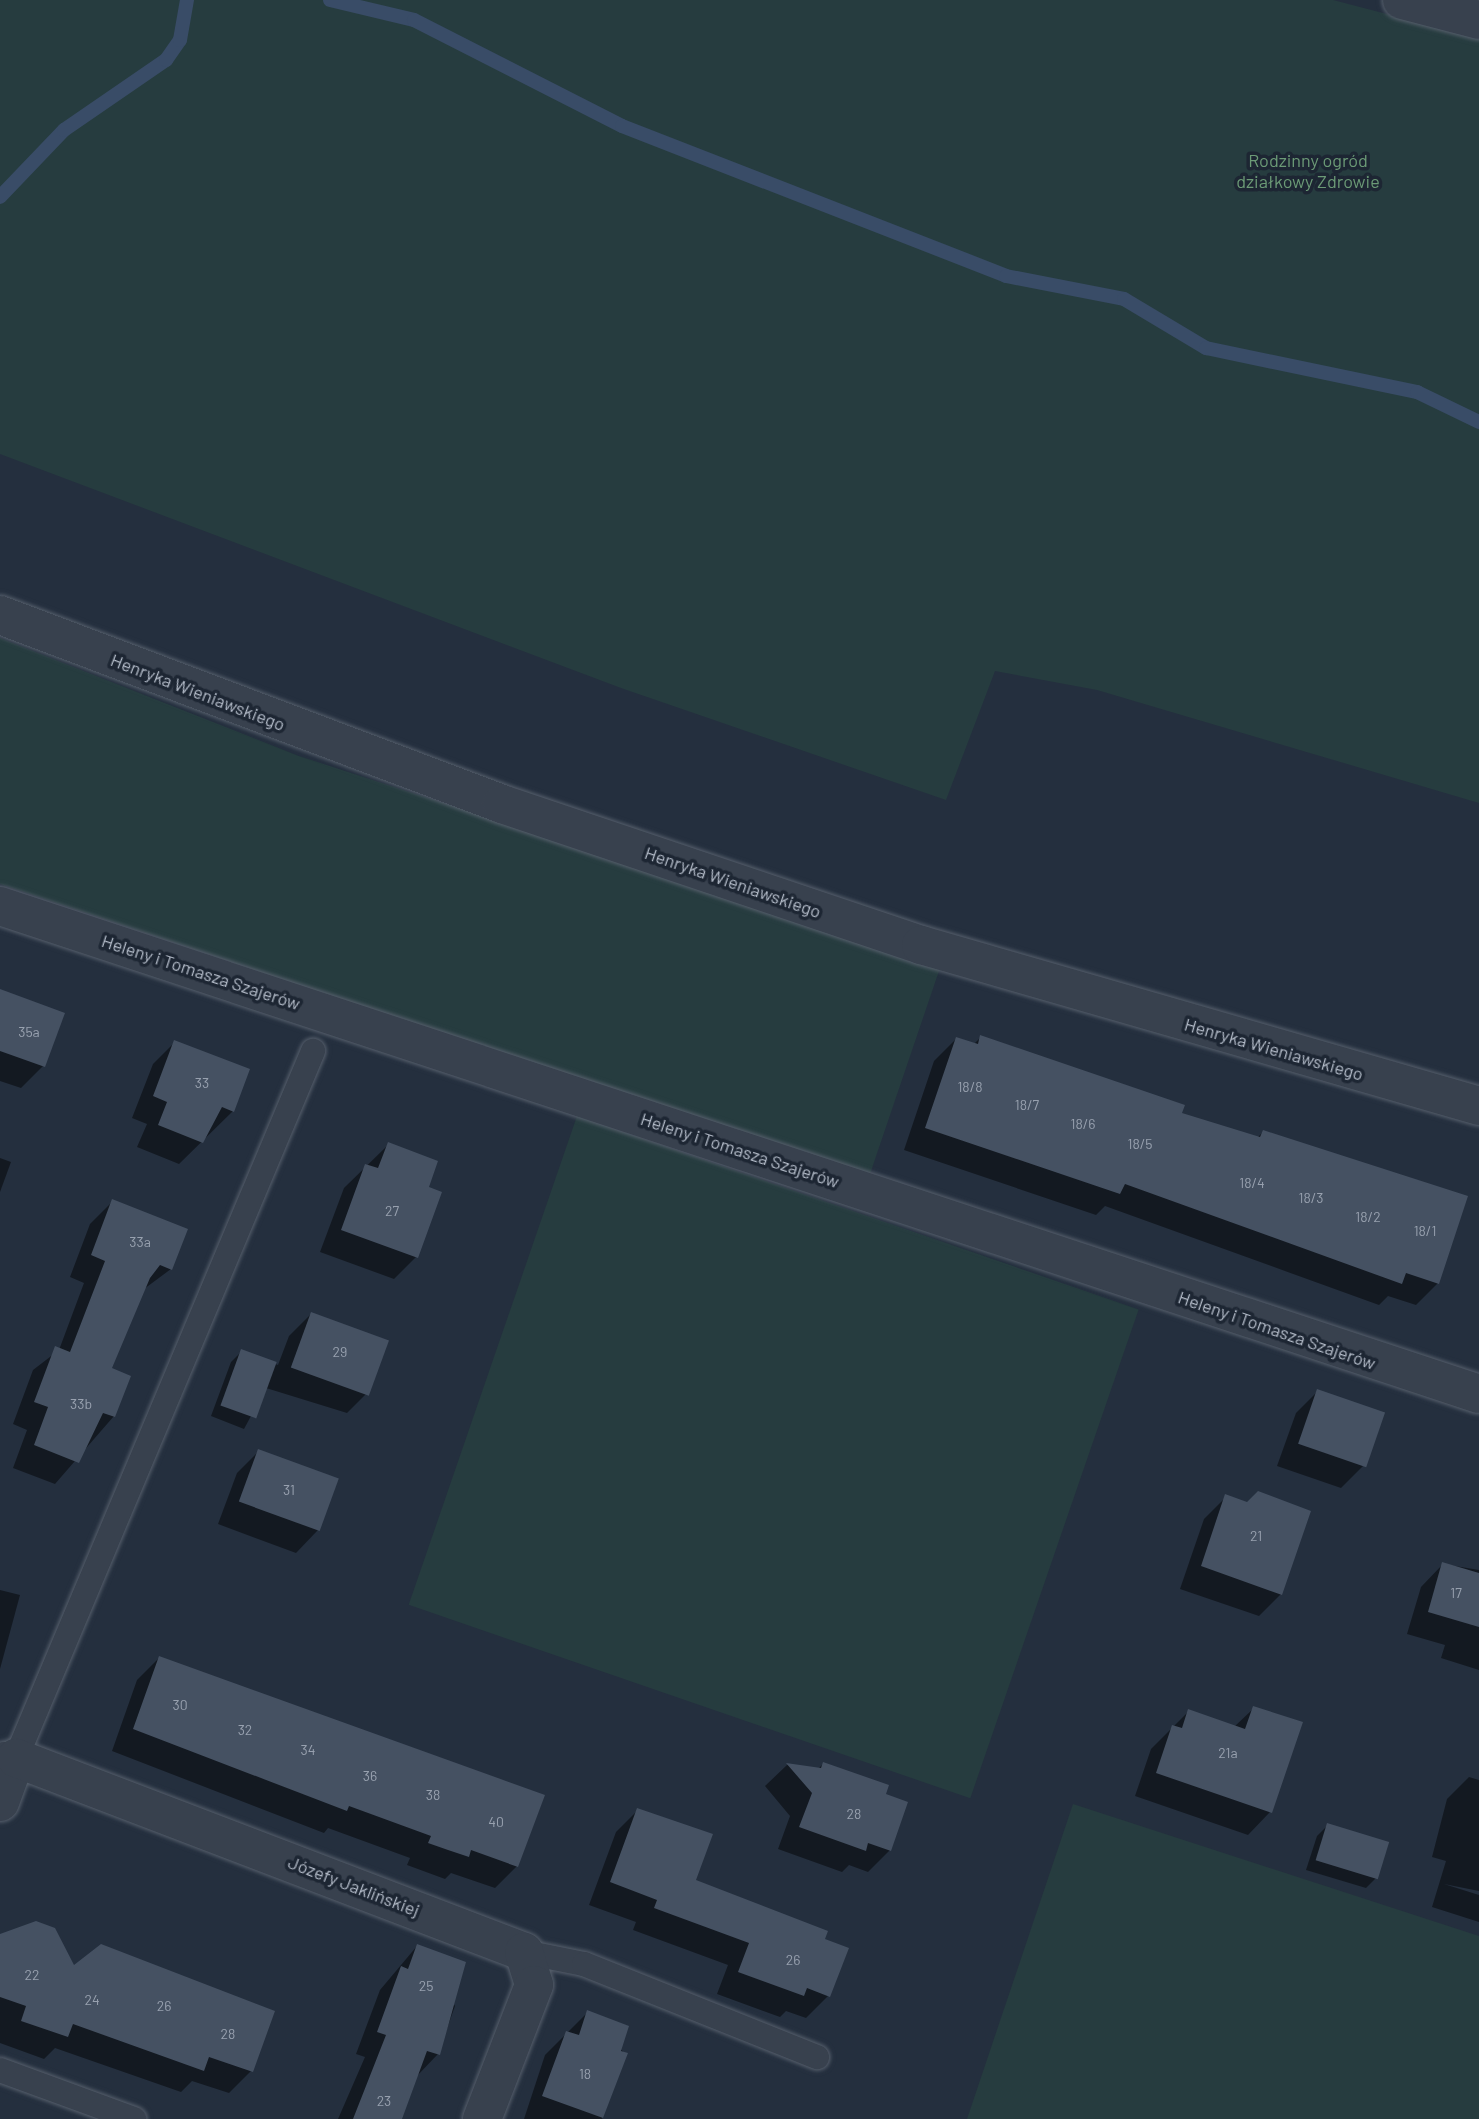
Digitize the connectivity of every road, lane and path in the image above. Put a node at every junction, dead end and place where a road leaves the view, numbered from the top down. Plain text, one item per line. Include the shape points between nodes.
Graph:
1 (1402, 0) edge
2 (1479, 20) edge
3 (0, 615) edge
4 (0, 906) edge
5 (313, 1051) dead end
6 (1479, 1106) edge
7 (1479, 1394) edge
8 (8, 1756) edge
9 (0, 1802) edge
10 (524, 1952) junction
11 (817, 2057) dead end
12 (0, 2070) edge
13 (134, 2119) edge
14 (482, 2119) edge

1 - 2 street
3 - 6 street, Henryka Wieniawskiego via 502,804 921,945
4 - 7 street, Heleny i Tomasza Szajerów
5 - 8 lane
8 - 9 street
8 - 10 street, Józefy Jaklińskiej
10 - 11 lane via 584,1964
10 - 14 street via 534,1984
12 - 13 lane

